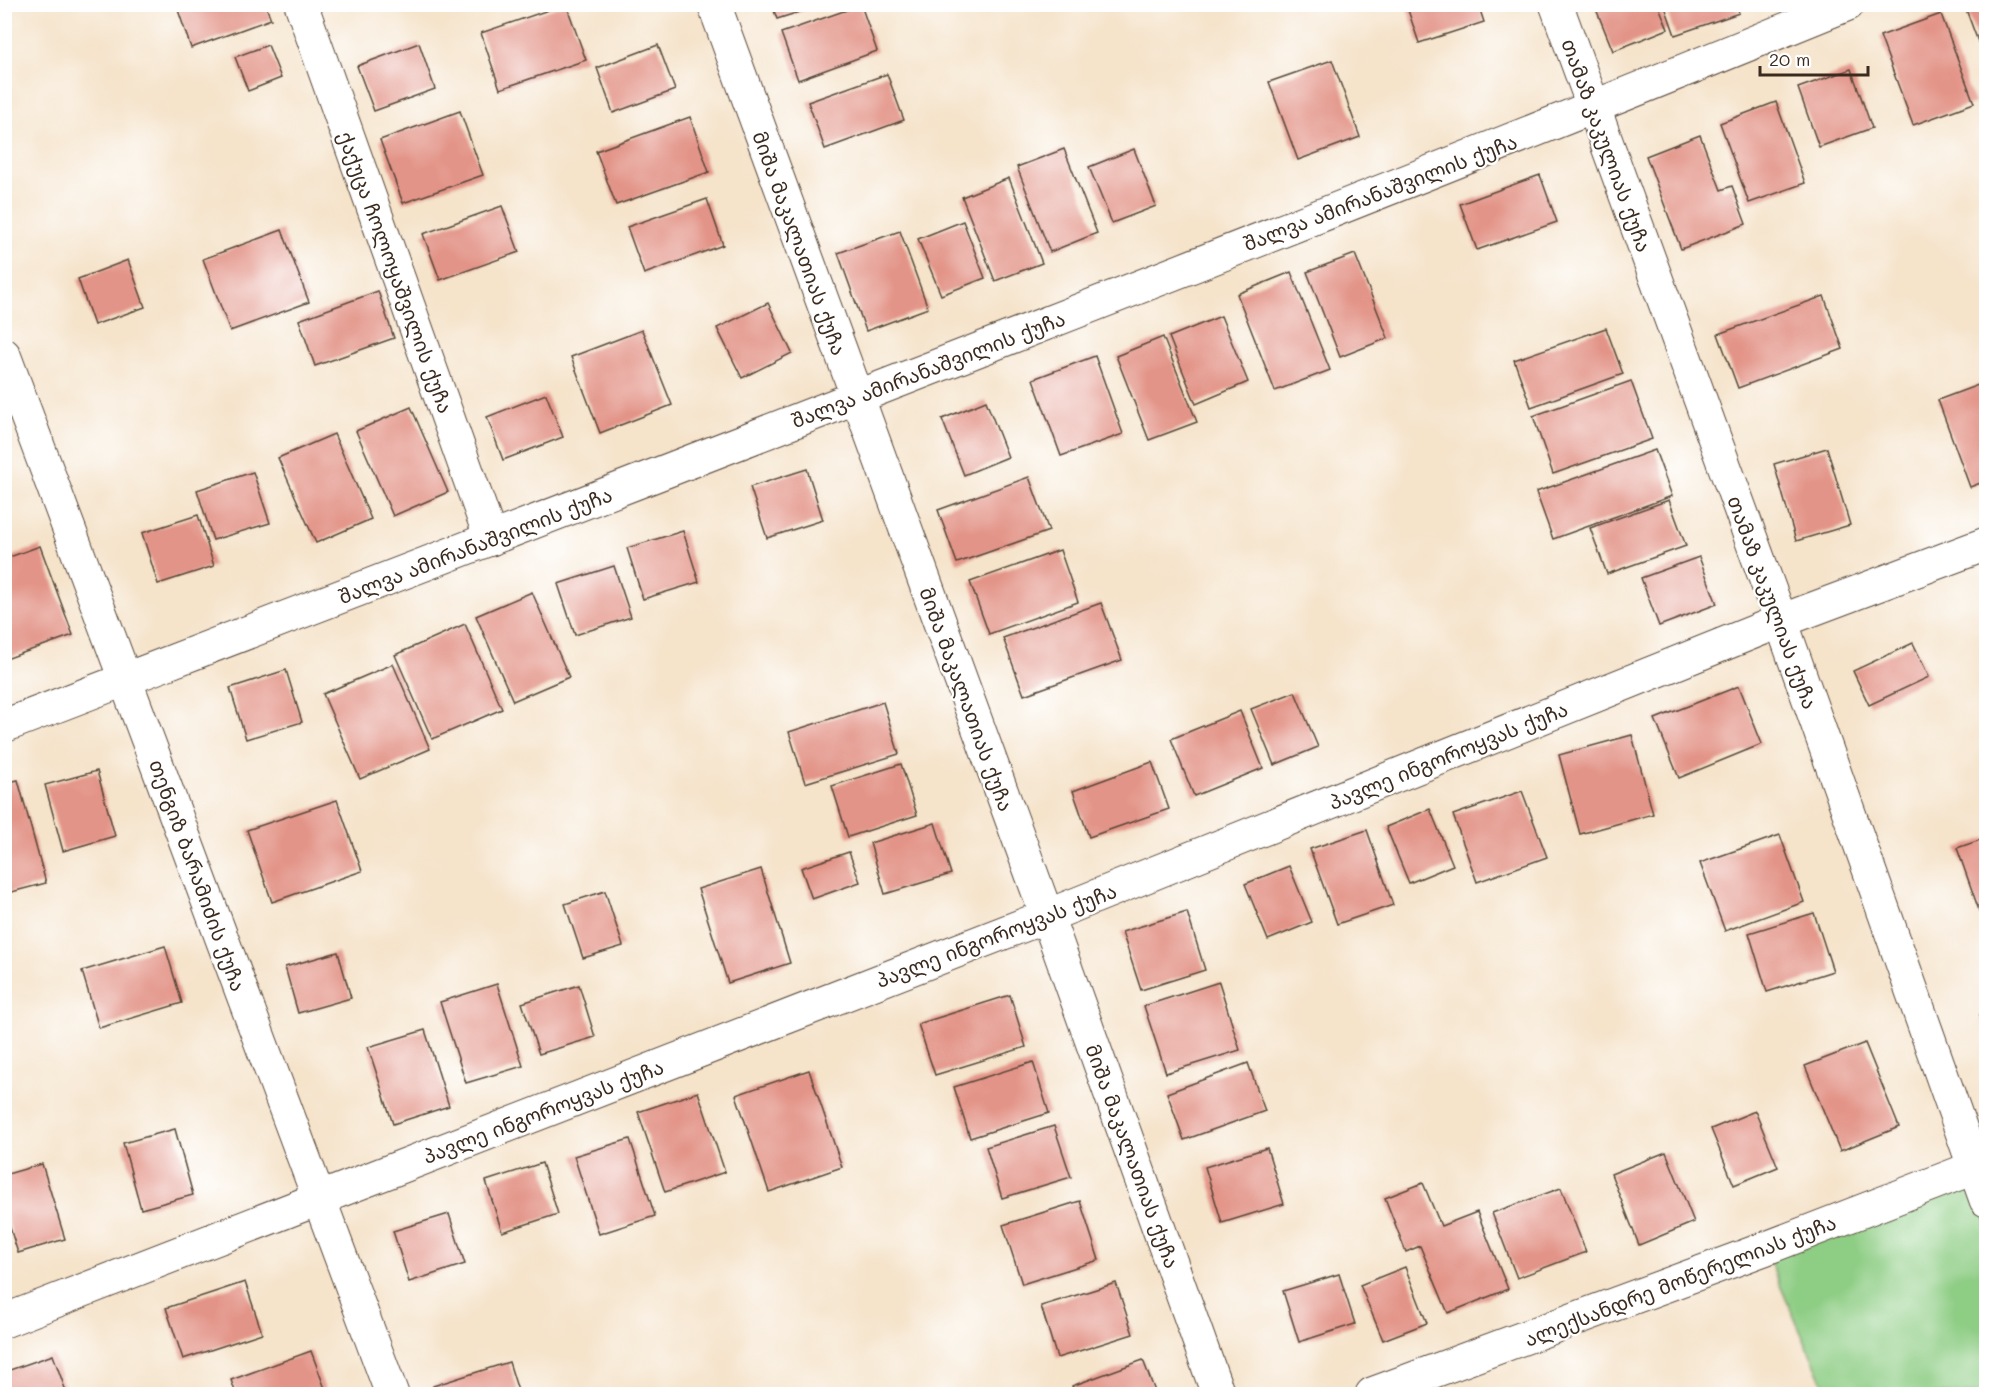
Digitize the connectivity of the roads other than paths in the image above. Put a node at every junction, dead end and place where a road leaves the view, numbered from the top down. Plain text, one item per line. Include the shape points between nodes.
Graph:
1 (301, 4) edge
2 (714, 4) edge
3 (1556, 4) edge
4 (1848, 4) edge
5 (1593, 108) junction
6 (4, 355) edge
7 (856, 397) junction
8 (491, 539) junction
9 (1986, 544) edge
10 (1781, 621) junction
11 (125, 679) junction
12 (4, 726) edge
13 (1047, 916) junction
14 (1981, 1165) edge
15 (318, 1198) junction
16 (1986, 1200) edge
17 (4, 1321) edge
18 (392, 1395) edge
19 (1218, 1395) edge
20 (1372, 1395) edge

1 - 8 street, ქაქუცა ჩოლოყაშვილის ქუჩა
2 - 7 street, მიშა მაკალათიას ქუჩა
3 - 5 street, თამაზ კაკულიას ქუჩა
4 - 5 street, შალვა ამირანაშვილის ქუჩა
5 - 7 street, შალვა ამირანაშვილის ქუჩა
5 - 10 street, თამაზ კაკულიას ქუჩა
6 - 11 street, თენგიზ ბარამიძის ქუჩა
7 - 8 street, შალვა ამირანაშვილის ქუჩა
7 - 13 street, მიშა მაკალათიას ქუჩა
8 - 11 street, შალვა ამირანაშვილის ქუჩა
9 - 10 street, პავლე ინგოროყვას ქუჩა
10 - 13 street, პავლე ინგოროყვას ქუჩა
10 - 14 street, თამაზ კაკულიას ქუჩა
11 - 12 street, შალვა ამირანაშვილის ქუჩა
11 - 15 street, თენგიზ ბარამიძის ქუჩა
13 - 15 street, პავლე ინგოროყვას ქუჩა
13 - 19 street, მიშა მაკალათიას ქუჩა
14 - 16 street, თამაზ კაკულიას ქუჩა
14 - 20 street, ალექსანდრე მოწერელიას ქუჩა
15 - 17 street, პავლე ინგოროყვას ქუჩა
15 - 18 street, თენგიზ ბარამიძის ქუჩა

